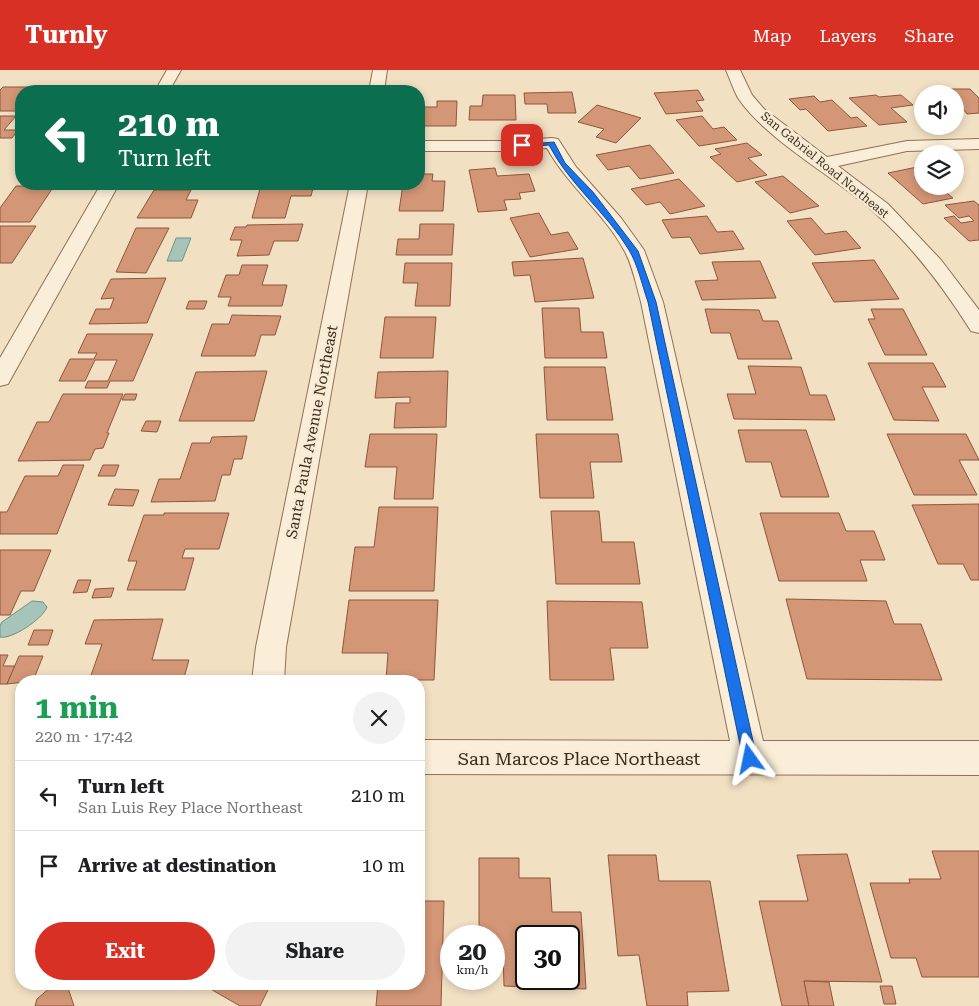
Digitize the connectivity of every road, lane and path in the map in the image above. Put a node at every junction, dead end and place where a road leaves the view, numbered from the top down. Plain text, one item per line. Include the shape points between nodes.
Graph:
1 (174, 70) edge
2 (380, 70) edge
3 (733, 70) edge
4 (165, 85) edge
5 (378, 85) edge
6 (979, 144) edge
7 (425, 146) edge
8 (825, 163) junction
9 (107, 190) edge
10 (358, 190) edge
11 (979, 326) edge
12 (2, 370) edge
13 (269, 675) edge
14 (425, 757) edge
15 (979, 758) edge
16 (750, 759) junction

1 - 4 street
2 - 5 street
3 - 8 street, San Gabriel Road Northeast via 745,96 758,112
6 - 8 street via 907,146
7 - 16 street via 552,143 562,164 634,251 652,302
8 - 11 street, San Gabriel Road Northeast via 906,232 955,289
9 - 12 street
10 - 13 street, Santa Paula Avenue Northeast via 271,647
14 - 16 street, San Marcos Place Northeast
15 - 16 street, San Marcos Place Northeast

